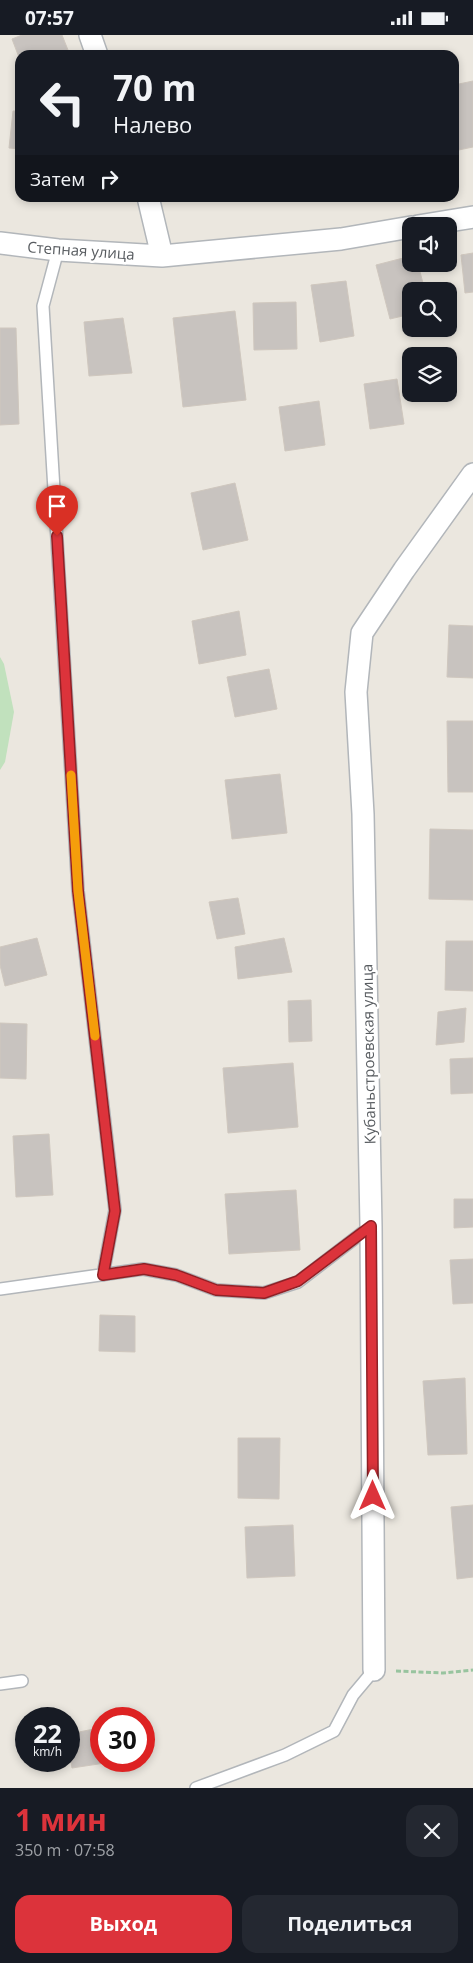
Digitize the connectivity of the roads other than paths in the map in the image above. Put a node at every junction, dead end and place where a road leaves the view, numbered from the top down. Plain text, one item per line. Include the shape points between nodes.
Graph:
1 (90, 35) edge
2 (95, 50) edge
3 (149, 202) edge
4 (473, 217) edge
5 (457, 220) edge
6 (402, 229) edge
7 (0, 243) edge
8 (58, 250) junction
9 (162, 256) junction
10 (473, 474) edge
11 (371, 1226) junction
12 (103, 1275) junction
13 (0, 1289) edge
14 (374, 1670) joint
15 (22, 1681) dead end
16 (0, 1684) edge
17 (196, 1788) edge

1 - 2 street
3 - 9 street
4 - 5 street
6 - 9 street, Степная улица via 341,239
7 - 8 street, Степная улица
8 - 9 street, Степная улица
8 - 12 lane via 43,306 78,891 115,1211
10 - 11 street, Кубаньстроевская улица via 362,633 356,692 363,815
11 - 12 lane via 298,1281 264,1293 216,1290 176,1275 144,1269
11 - 14 street, Кубаньстроевская улица
12 - 13 lane
14 - 17 lane via 353,1695 334,1731 285,1755
15 - 16 lane

